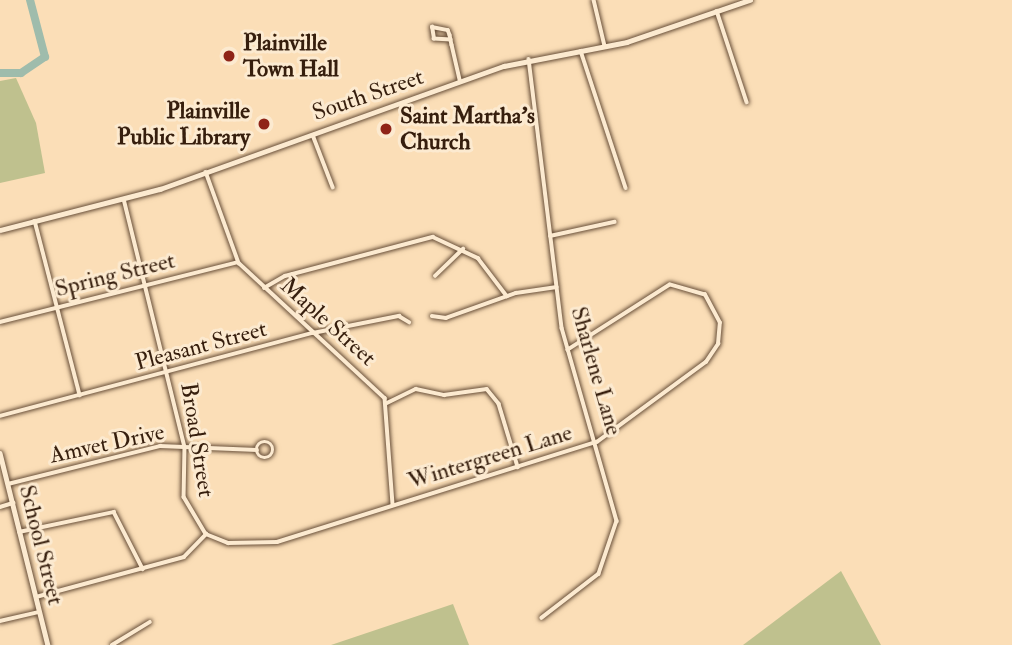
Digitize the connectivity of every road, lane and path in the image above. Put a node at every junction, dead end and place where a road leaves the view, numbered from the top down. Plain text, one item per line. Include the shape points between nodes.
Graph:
1 (594, 0) edge
2 (750, 0) edge
3 (718, 11) junction
4 (451, 40) junction
5 (605, 48) junction
6 (581, 51) junction
7 (529, 59) junction
8 (460, 81) junction
9 (747, 102) dead end
10 (312, 133) junction
11 (206, 172) junction
12 (333, 187) dead end
13 (626, 188) dead end
14 (124, 199) junction
15 (35, 221) junction
16 (614, 222) dead end
17 (0, 230) edge
18 (550, 236) junction
19 (464, 248) junction
20 (238, 262) junction
21 (435, 276) dead end
22 (146, 286) junction
23 (557, 287) junction
24 (264, 288) junction
25 (507, 296) junction
26 (58, 308) junction
27 (432, 316) dead end
28 (0, 322) edge
29 (409, 322) dead end
30 (313, 333) junction
31 (568, 349) junction
32 (168, 373) junction
33 (80, 395) junction
34 (387, 402) junction
35 (0, 416) edge
36 (597, 442) junction
37 (185, 447) junction
38 (257, 450) junction
39 (0, 453) edge
40 (518, 467) junction
41 (8, 484) junction
42 (13, 503) junction
43 (393, 505) junction
44 (0, 506) edge
45 (19, 532) junction
46 (206, 534) junction
47 (143, 569) junction
48 (36, 597) junction
49 (39, 612) junction
50 (542, 618) dead end
51 (0, 621) edge
52 (150, 622) dead end
53 (48, 645) edge
54 (112, 645) edge

1 - 5 street
2 - 3 main road, South Street
3 - 5 main road, South Street
3 - 9 street
4 - 4 street via 440,24 432,27 432,38
4 - 8 street
5 - 6 main road, South Street
6 - 7 main road, South Street
6 - 13 street
7 - 8 main road, South Street
7 - 18 street, Sharlene Lane
8 - 10 main road, South Street
10 - 11 main road, South Street
10 - 12 street
11 - 14 main road, South Street
11 - 20 street, Maple Street
14 - 15 main road, South Street
14 - 22 street, Broad Street
15 - 17 main road, South Street
15 - 26 street
16 - 18 street
18 - 23 street, Sharlene Lane
19 - 21 street
19 - 24 street via 428,237 285,276
19 - 25 street via 494,272
20 - 22 street, Spring Street
20 - 24 street, Maple Street
22 - 26 street, Spring Street
22 - 32 street, Broad Street
23 - 25 street
23 - 31 street, Sharlene Lane
24 - 30 street, Maple Street
25 - 27 street via 446,318
26 - 28 street, Spring Street
26 - 33 street
29 - 30 street, Pleasant Street via 399,316
30 - 32 street, Pleasant Street
30 - 34 street, Maple Street
31 - 36 street, Sharlene Lane
31 - 36 street, Wintergreen Lane via 670,285 700,292 719,317 710,358
32 - 33 street, Pleasant Street
32 - 37 street, Broad Street
33 - 35 street, Pleasant Street
34 - 40 street via 420,389 444,395 487,389 499,404
34 - 43 street
36 - 40 street, Wintergreen Lane
36 - 50 street, Sharlene Lane via 616,508 612,550 591,583
37 - 38 street, Amvet Drive
37 - 41 street, Amvet Drive via 160,446
37 - 46 street, Broad Street via 184,497
38 - 38 street via 265,458 274,451 266,441
39 - 41 main road, School Street
40 - 43 street, Wintergreen Lane
41 - 42 main road, School Street
42 - 44 street
42 - 45 main road, School Street
43 - 46 street via 252,548
45 - 47 street via 114,512
45 - 48 main road, School Street
46 - 47 street via 184,557
47 - 48 street
48 - 49 main road, School Street
49 - 51 street
49 - 53 main road, School Street
52 - 54 street

